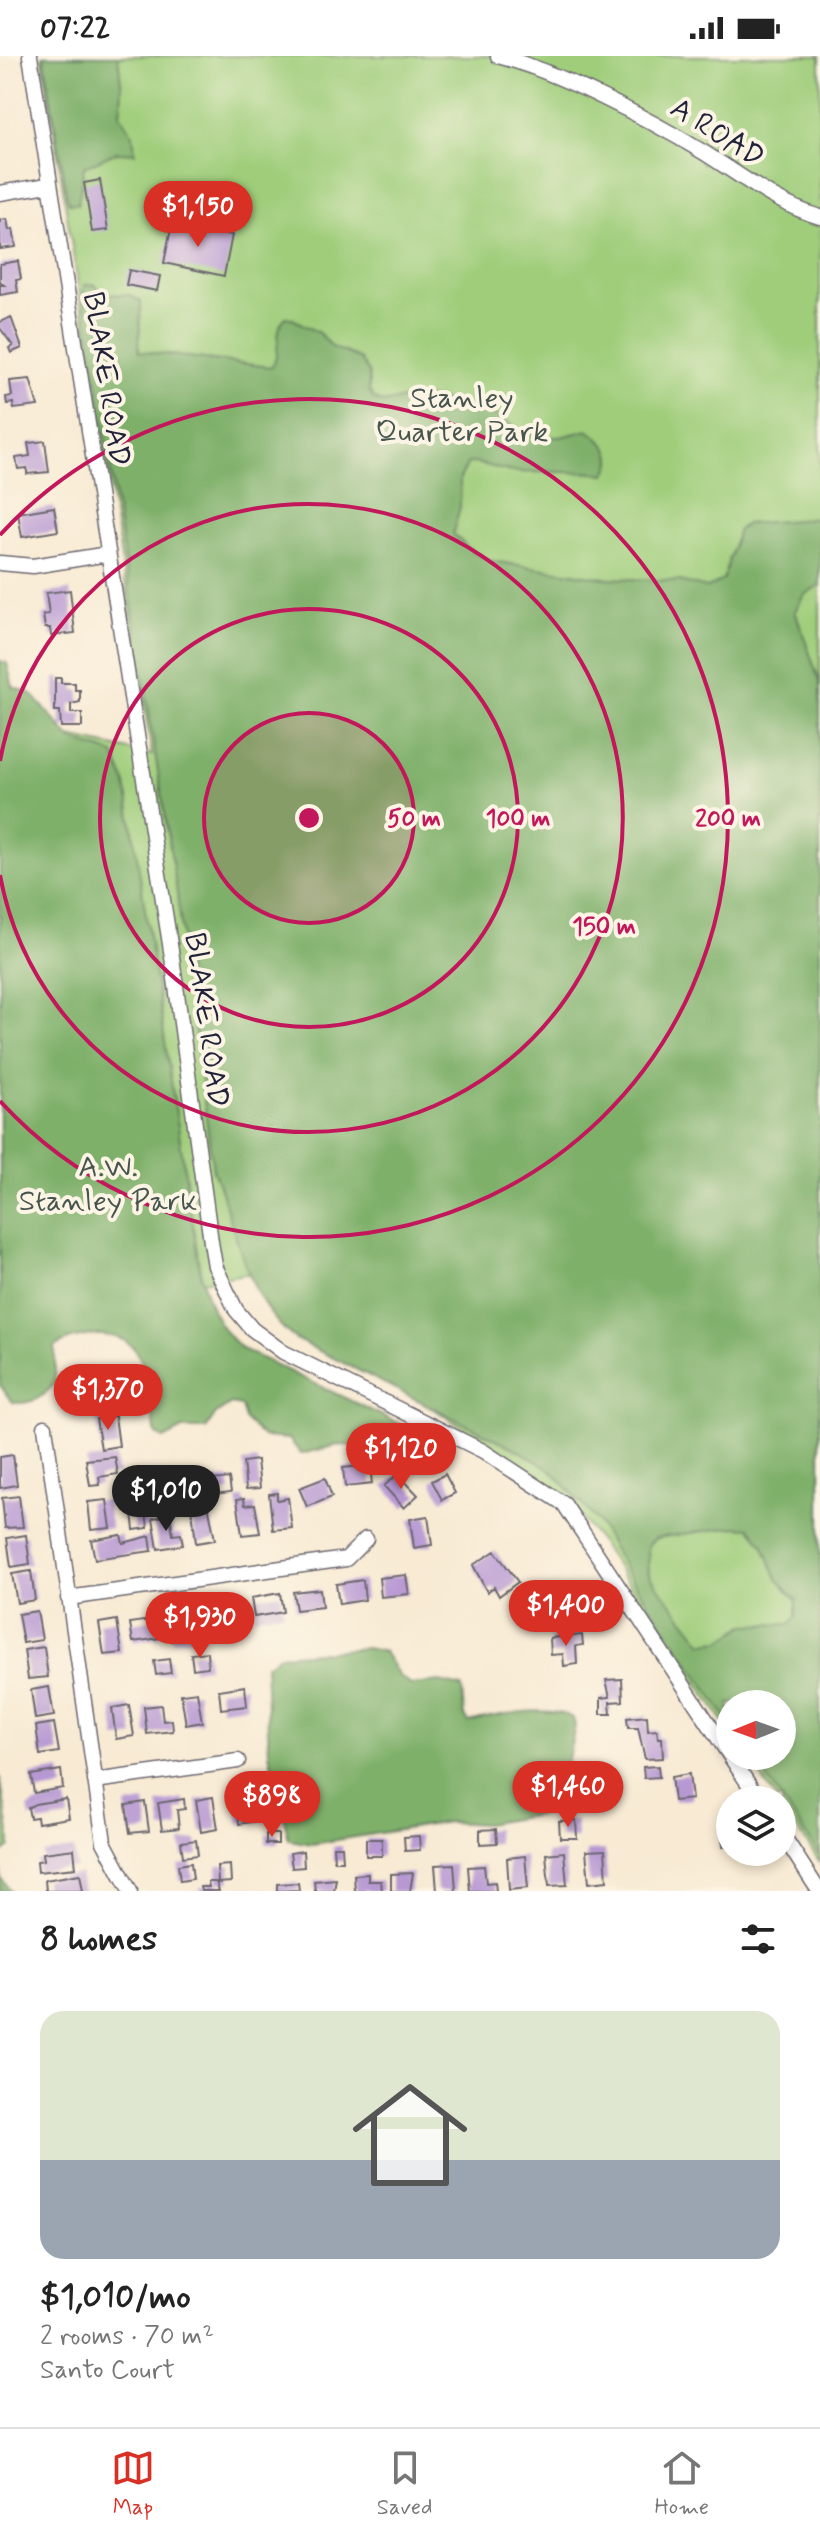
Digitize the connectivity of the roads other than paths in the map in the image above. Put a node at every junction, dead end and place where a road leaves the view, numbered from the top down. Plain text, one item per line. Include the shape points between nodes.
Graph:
1 (30, 56) edge
2 (498, 56) edge
3 (48, 185) junction
4 (0, 193) edge
5 (820, 217) edge
6 (108, 554) junction
7 (0, 563) edge
8 (45, 1427) dead end
9 (366, 1539) dead end
10 (68, 1598) junction
11 (716, 1735) edge
12 (238, 1761) dead end
13 (95, 1781) junction
14 (796, 1856) edge
15 (130, 1891) edge
16 (819, 1891) edge

1 - 3 street, BLAKE ROAD
2 - 5 street, A ROAD via 635,114 775,200
3 - 4 street
3 - 6 street, BLAKE ROAD
6 - 7 street via 33,566
6 - 11 street, BLAKE ROAD via 215,1266 223,1287 252,1329 283,1352 483,1451 564,1504
8 - 10 street
9 - 10 street via 346,1559
10 - 13 street
12 - 13 street
13 - 15 street via 104,1842
14 - 16 street

